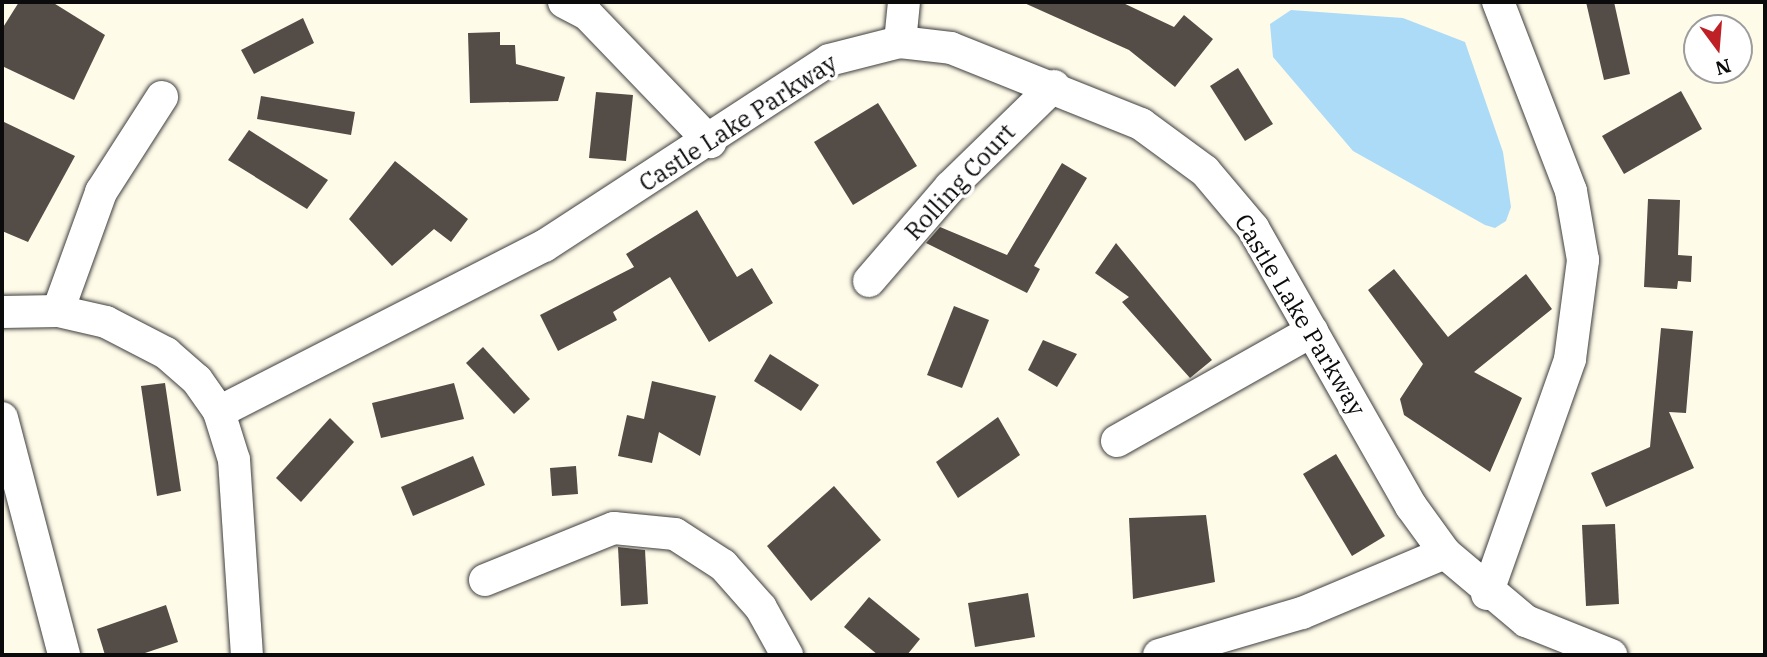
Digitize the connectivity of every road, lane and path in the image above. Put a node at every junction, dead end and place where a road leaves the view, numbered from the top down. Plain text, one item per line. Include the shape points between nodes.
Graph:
1 (564, 2) edge
2 (904, 2) edge
3 (1498, 2) edge
4 (900, 42) junction
5 (1054, 86) junction
6 (162, 97) dead end
7 (710, 142) junction
8 (869, 281) dead end
9 (58, 311) junction
10 (2, 312) edge
11 (1312, 331) junction
12 (219, 412) junction
13 (2, 418) edge
14 (1116, 441) dead end
15 (1445, 553) junction
16 (485, 580) dead end
17 (1487, 594) junction
18 (1572, 650) edge
19 (64, 655) edge
20 (247, 655) edge
21 (787, 655) edge
22 (1159, 655) edge
23 (1611, 655) edge

1 - 7 street via 587,14
2 - 4 street
3 - 17 street via 1571,191 1583,260 1570,359
4 - 5 street, Castle Lake Parkway via 951,48
4 - 7 street, Castle Lake Parkway via 830,60
5 - 8 street, Rolling Court via 950,187
5 - 11 street, Castle Lake Parkway via 1141,124 1205,171 1253,228
6 - 9 street via 101,192
7 - 12 street, Castle Lake Parkway via 544,246
9 - 10 street
9 - 12 street via 106,322 166,353 197,380
11 - 14 street
11 - 15 street, Castle Lake Parkway via 1411,506
12 - 20 street via 233,460
13 - 19 street
15 - 17 street, Castle Lake Parkway
15 - 22 street via 1302,613
16 - 21 street via 614,528 675,534 723,565 761,608
17 - 18 street, Castle Lake Parkway
18 - 23 street, Castle Lake Parkway

